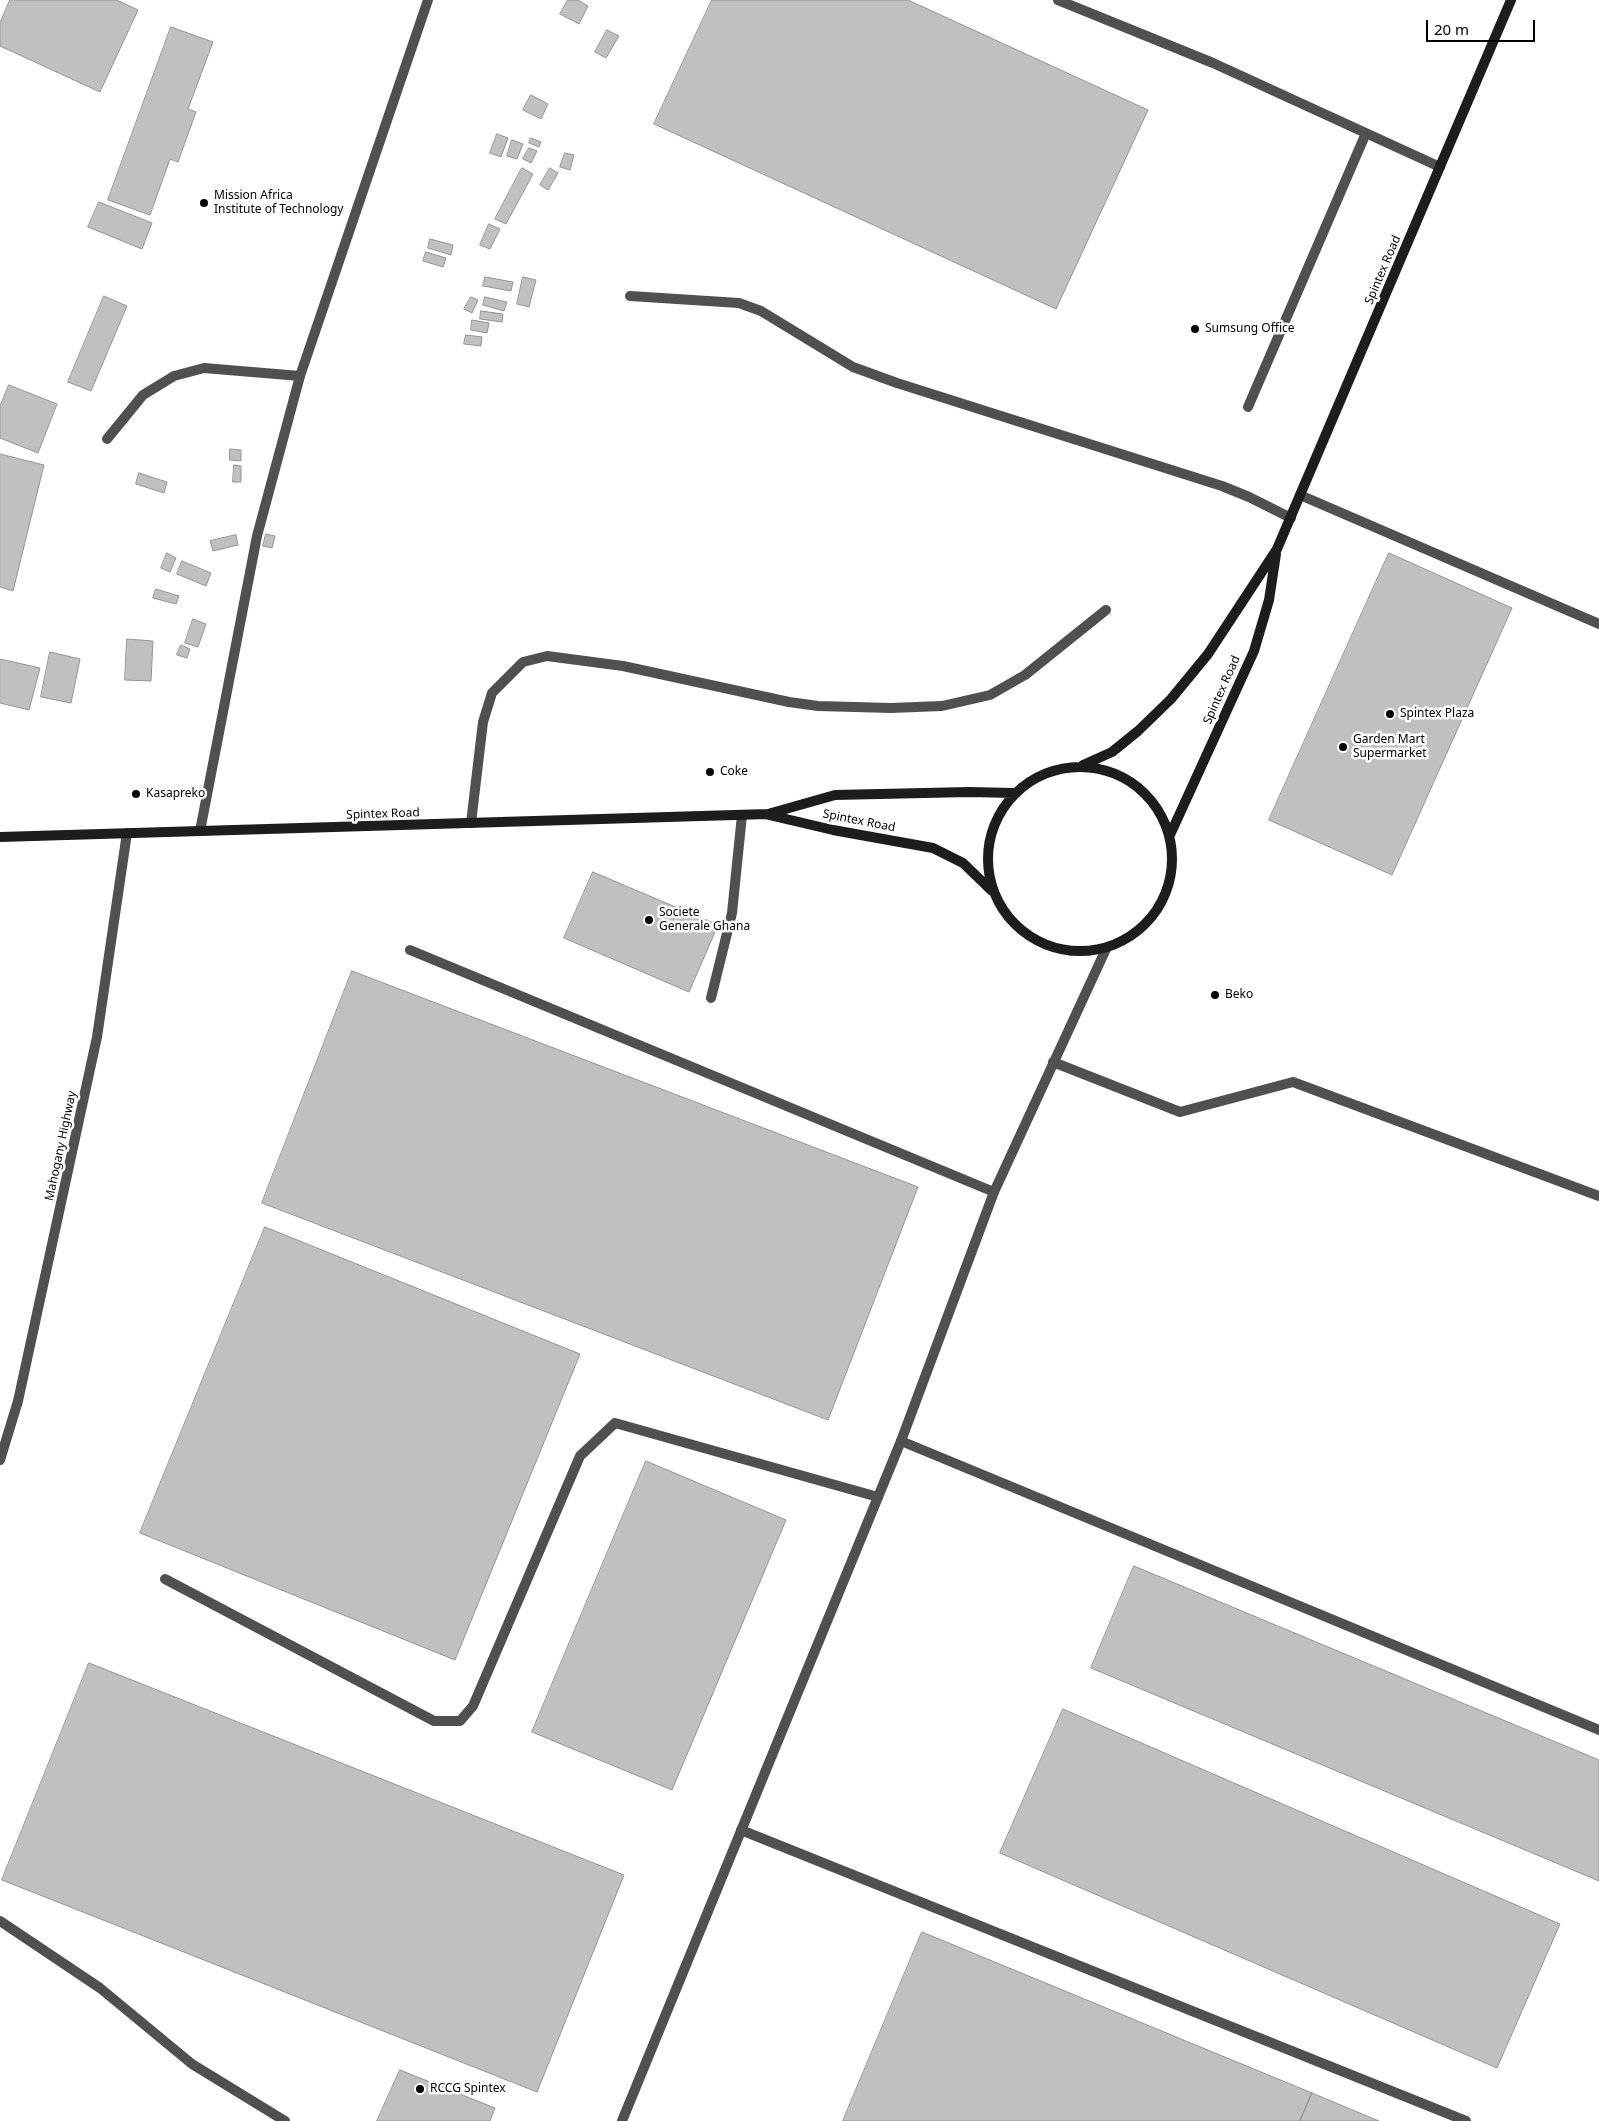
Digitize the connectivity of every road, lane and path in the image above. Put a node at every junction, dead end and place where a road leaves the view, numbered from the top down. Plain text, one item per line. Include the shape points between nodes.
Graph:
1 (428, 0) edge
2 (1058, 0) edge
3 (1511, 0) edge
4 (1366, 133) junction
5 (1440, 167) junction
6 (630, 296) dead end
7 (300, 376) junction
8 (1248, 408) dead end
9 (107, 439) dead end
10 (1300, 495) junction
11 (1291, 518) junction
12 (1277, 549) junction
13 (1106, 610) dead end
14 (1599, 624) edge
15 (1083, 765) junction
16 (1014, 793) junction
17 (768, 814) junction
18 (742, 815) junction
19 (471, 823) junction
20 (200, 831) junction
21 (126, 833) junction
22 (1170, 835) junction
23 (0, 837) edge
24 (992, 891) junction
25 (1106, 948) junction
26 (410, 950) dead end
27 (712, 998) dead end
28 (1053, 1062) junction
29 (994, 1192) junction
30 (1599, 1196) edge
31 (901, 1441) junction
32 (1, 1456) edge
33 (878, 1497) junction
34 (165, 1578) dead end
35 (1599, 1730) edge
36 (741, 1830) junction
37 (0, 1921) edge
38 (285, 2121) edge
39 (622, 2121) edge
40 (1466, 2121) edge

1 - 7 street
2 - 4 street via 1213,63
3 - 5 main road, Spintex Road
4 - 5 street
4 - 8 street
5 - 10 main road, Spintex Road
6 - 11 street via 739,303 761,311 853,367 1222,486
7 - 9 street via 204,368 174,376 143,395
7 - 20 street via 258,536
10 - 11 main road, Spintex Road
10 - 14 street
11 - 12 main road, Spintex Road
12 - 15 main road, Spintex Road via 1208,654 1171,699 1112,752
12 - 22 main road, Spintex Road via 1269,600 1254,651
13 - 19 street via 1025,675 990,694 942,706 818,706 623,666 547,656 523,662 492,693 484,722
15 - 16 main road via 1058,768 1034,778
15 - 22 main road via 1122,775 1152,799
16 - 17 main road, Spintex Road via 835,795
16 - 24 main road via 994,822 986,857
17 - 18 main road, Spintex Road
17 - 24 main road, Spintex Road via 832,830 933,848 963,863
18 - 19 main road, Spintex Road
18 - 27 street via 732,913
19 - 20 main road, Spintex Road
20 - 21 main road, Spintex Road
21 - 23 main road, Spintex Road
21 - 32 street, Mahogany Highway via 95,1045 18,1401
22 - 25 main road via 1173,870 1161,904 1139,932
24 - 25 main road via 1010,922 1038,943 1072,952
25 - 28 street
26 - 29 street
28 - 29 street
28 - 30 street via 1180,1112 1294,1082
29 - 31 street
31 - 33 street
31 - 35 street
33 - 34 street via 615,1423 580,1456 473,1706 460,1721 434,1721
33 - 36 street
36 - 39 street
36 - 40 street
37 - 38 street via 100,1988 192,2064

